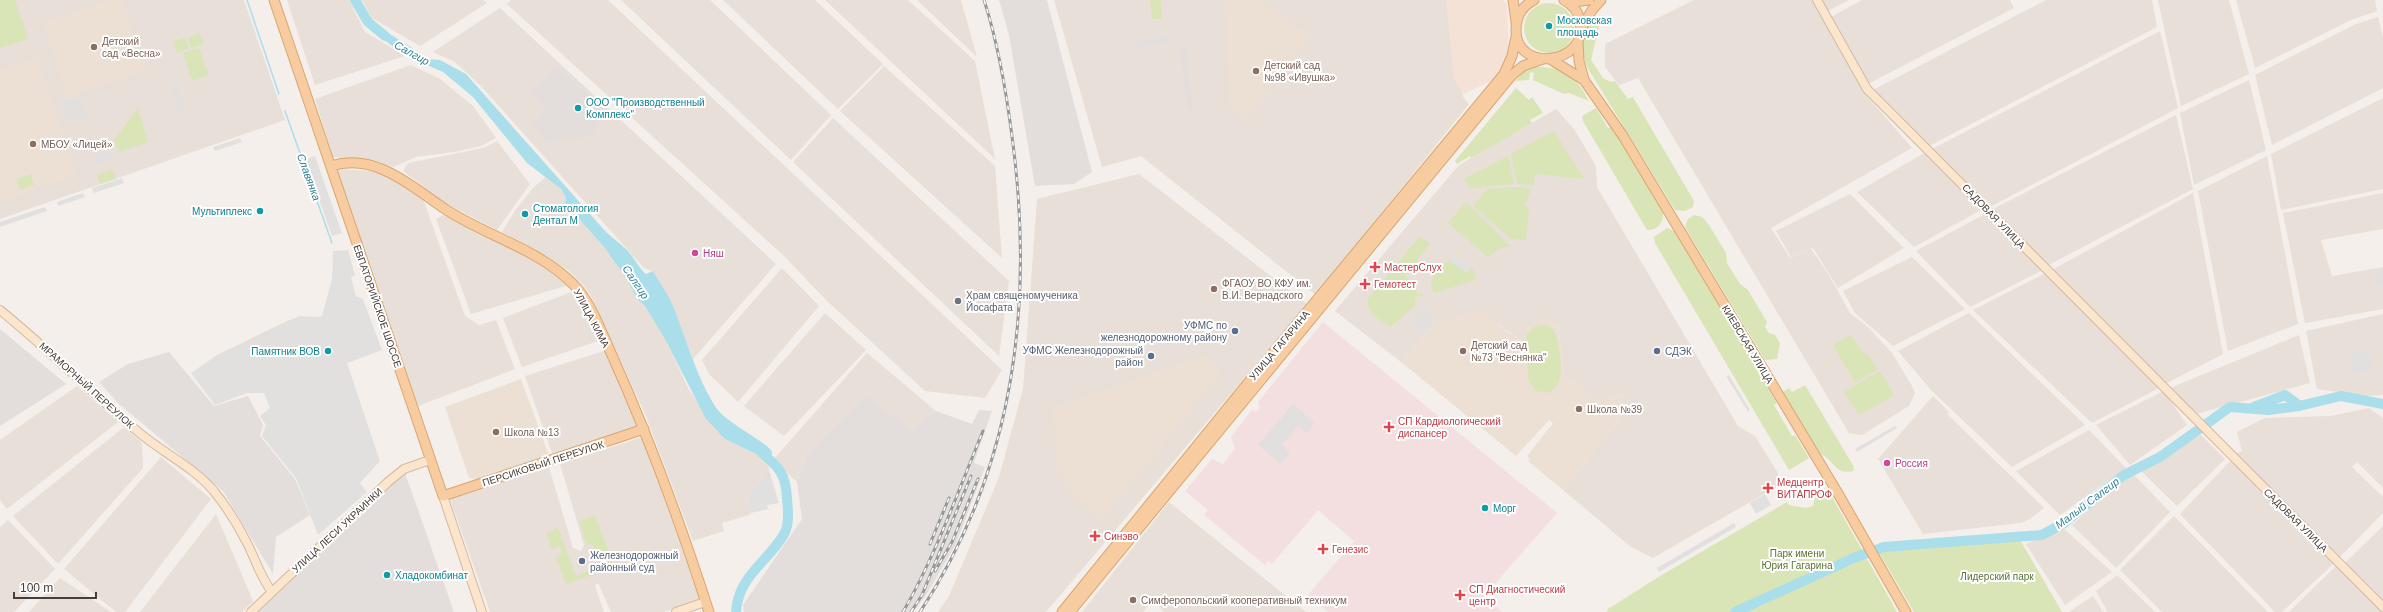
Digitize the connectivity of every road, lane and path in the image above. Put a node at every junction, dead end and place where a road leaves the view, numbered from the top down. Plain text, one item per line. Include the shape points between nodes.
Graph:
1 (274, 0) edge
2 (1513, 0) edge
3 (1534, 0) edge
4 (1565, 0) edge
5 (1589, 0) edge
6 (1601, 0) edge
7 (1817, 0) edge
8 (1516, 23) junction
9 (1581, 30) junction
10 (1516, 37) junction
11 (1578, 40) junction
12 (1547, 59) junction
13 (1584, 80) junction
14 (331, 166) junction
15 (0, 310) edge
16 (644, 429) junction
17 (430, 460) junction
18 (443, 496) junction
19 (272, 592) junction
20 (705, 602) junction
21 (2383, 607) edge
22 (251, 612) edge
23 (482, 612) edge
24 (676, 612) edge
25 (708, 612) edge
26 (1062, 612) edge
27 (1070, 612) edge
28 (1906, 612) edge

1 - 14 main road, ЕВПАТОРИЙСКОЕ ШОССЕ
2 - 8 main road
3 - 8 main road via 1522,10
4 - 5 main road
4 - 9 main road via 1577,12
6 - 9 main road
7 - 21 main road, САДОВАЯ УЛИЦА via 1867,89
8 - 10 main road
9 - 11 main road
10 - 12 main road via 1521,48 1530,56
10 - 26 main road, УЛИЦА ГАГАРИНА via 1512,56 1504,74
11 - 12 main road via 1568,52
11 - 13 main road, КИЕВСКАЯ УЛИЦА via 1579,61
12 - 13 main road, КИЕВСКАЯ УЛИЦА
12 - 27 main road, УЛИЦА ГАГАРИНА via 1523,66 1512,75
13 - 28 main road, КИЕВСКАЯ УЛИЦА via 1623,136 1836,490
14 - 16 main road, УЛИЦА КИМА via 344,162 393,173 459,218 540,258 561,273 574,285 591,311
14 - 17 main road, ЕВПАТОРИЙСКОЕ ШОССЕ
15 - 19 main road, МРАМОРНЫЙ ПЕРЕУЛОК via 47,348 83,384 138,432 188,466 212,489 235,520 262,579
16 - 18 main road, ПЕРСИКОВЫЙ ПЕРЕУЛОК
16 - 20 main road, УЛИЦА КИМА
17 - 18 main road, ЕВПАТОРИЙСКОЕ ШОССЕ
17 - 19 main road, УЛИЦА ЛЕСИ УКРАИНКИ via 406,468 388,482
18 - 23 main road, ЕВПАТОРИЙСКОЕ ШОССЕ
19 - 22 main road, УЛИЦА ЛЕСИ УКРАИНКИ
20 - 24 main road
20 - 25 main road, УЛИЦА КИМА

